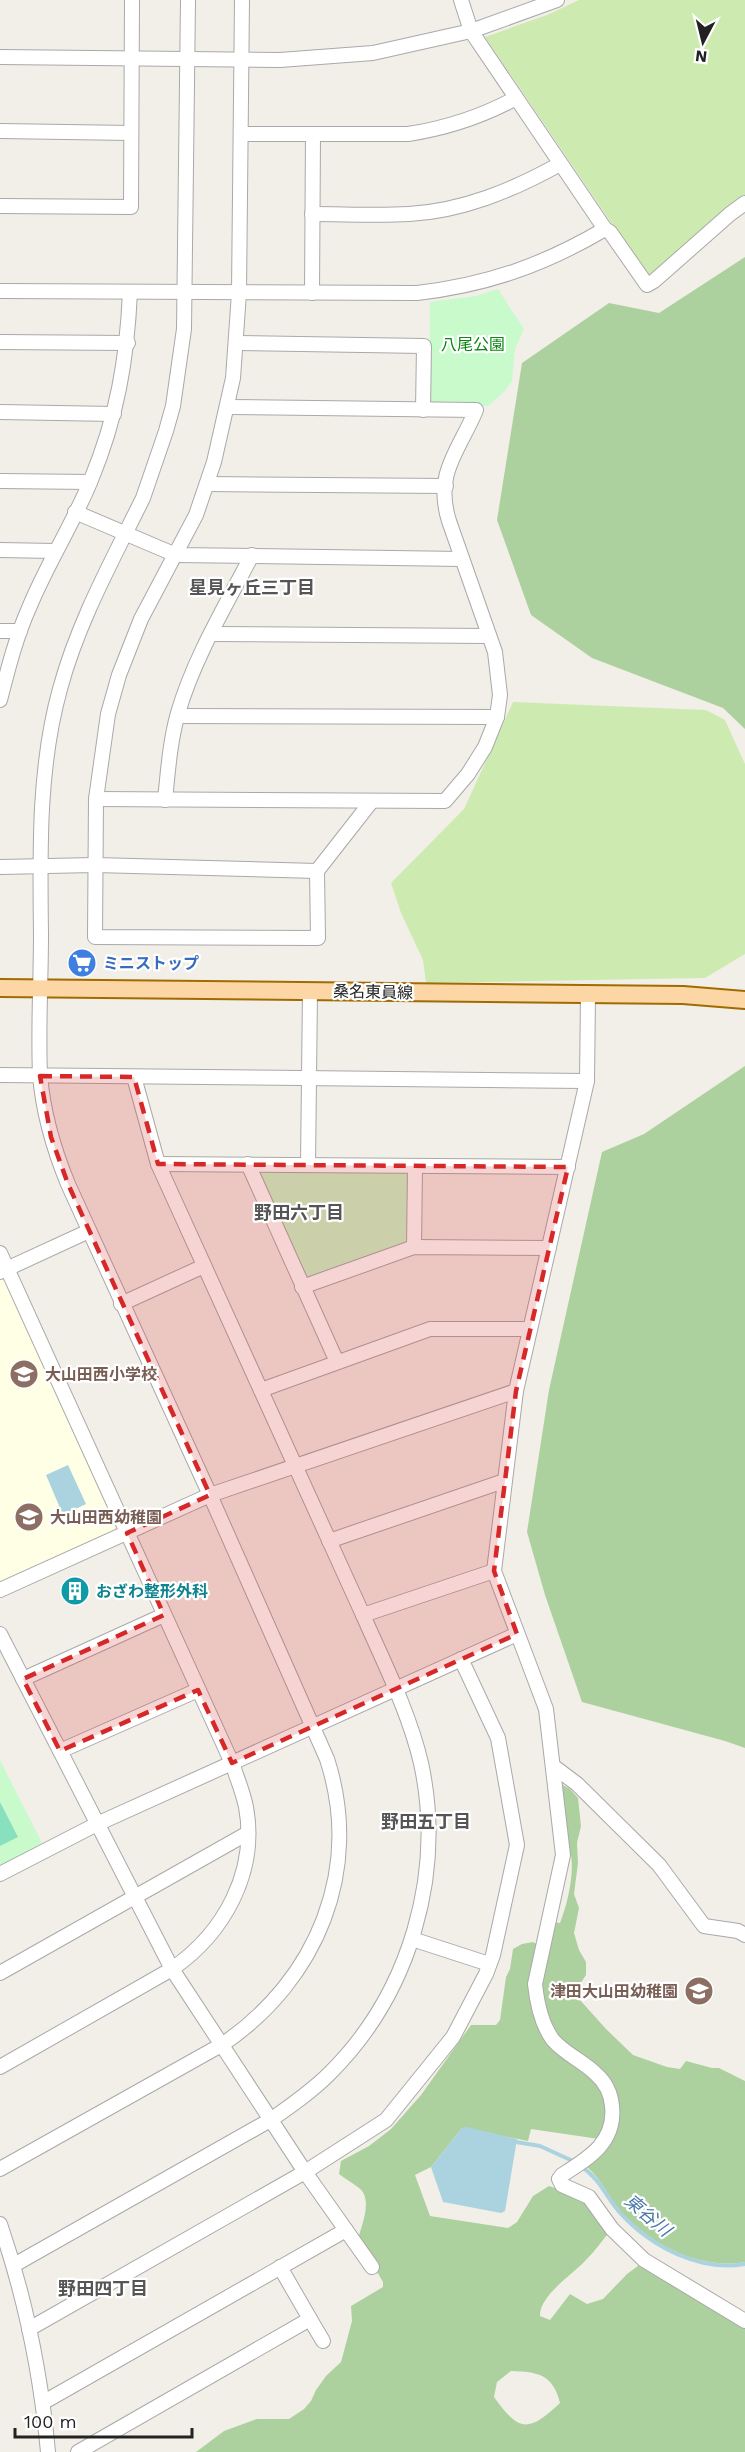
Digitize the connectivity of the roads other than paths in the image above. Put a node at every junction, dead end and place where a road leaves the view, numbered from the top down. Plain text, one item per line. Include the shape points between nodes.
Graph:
1 (132, 0) edge
2 (188, 0) edge
3 (242, 0) edge
4 (461, 0) edge
5 (557, 0) edge
6 (471, 32) junction
7 (0, 57) edge
8 (132, 58) junction
9 (187, 59) junction
10 (242, 60) junction
11 (516, 98) junction
12 (0, 131) edge
13 (131, 133) junction
14 (241, 134) junction
15 (313, 135) junction
16 (560, 164) junction
17 (745, 203) edge
18 (0, 206) edge
19 (312, 214) junction
20 (605, 230) junction
21 (0, 291) edge
22 (130, 292) junction
23 (185, 292) junction
24 (239, 293) junction
25 (312, 293) junction
26 (0, 342) edge
27 (128, 343) junction
28 (237, 343) junction
29 (228, 407) junction
30 (423, 410) junction
31 (0, 412) edge
32 (114, 414) junction
33 (0, 481) edge
34 (90, 482) junction
35 (207, 484) junction
36 (446, 486) junction
37 (75, 512) junction
38 (126, 534) junction
39 (0, 550) edge
40 (56, 550) junction
41 (176, 555) junction
42 (252, 555) junction
43 (462, 559) junction
44 (0, 631) edge
45 (20, 631) junction
46 (212, 634) junction
47 (489, 636) junction
48 (0, 700) edge
49 (178, 716) junction
50 (496, 717) junction
51 (96, 799) junction
52 (165, 800) junction
53 (372, 802) junction
54 (95, 865) junction
55 (0, 867) edge
56 (40, 867) junction
57 (316, 871) junction
58 (0, 988) edge
59 (41, 988) junction
60 (310, 991) junction
61 (588, 995) junction
62 (745, 1000) edge
63 (0, 1075) edge
64 (40, 1076) junction
65 (135, 1077) junction
66 (308, 1078) junction
67 (587, 1081) junction
68 (158, 1164) junction
69 (248, 1164) junction
70 (308, 1165) junction
71 (415, 1167) junction
72 (568, 1167) junction
73 (89, 1231) junction
74 (414, 1246) junction
75 (549, 1248) junction
76 (0, 1253) edge
77 (204, 1266) junction
78 (3, 1270) edge
79 (302, 1287) junction
80 (122, 1304) junction
81 (530, 1329) junction
82 (337, 1362) junction
83 (261, 1390) junction
84 (516, 1391) junction
85 (294, 1466) junction
86 (504, 1481) junction
87 (210, 1494) junction
88 (127, 1533) junction
89 (329, 1541) junction
90 (494, 1571) junction
91 (0, 1590) edge
92 (164, 1615) junction
93 (363, 1615) junction
94 (0, 1634) edge
95 (517, 1634) junction
96 (461, 1659) junction
97 (23, 1678) junction
98 (198, 1689) junction
99 (395, 1689) junction
100 (313, 1725) junction
101 (60, 1751) junction
102 (232, 1763) junction
103 (553, 1767) junction
104 (97, 1824) junction
105 (248, 1833) junction
106 (0, 1874) edge
107 (135, 1896) junction
108 (745, 1935) edge
109 (412, 1939) junction
110 (489, 1964) junction
111 (172, 1969) junction
112 (0, 1973) edge
113 (223, 2044) junction
114 (0, 2067) edge
115 (272, 2119) junction
116 (0, 2169) edge
117 (305, 2172) junction
118 (0, 2224) edge
119 (346, 2230) junction
120 (14, 2265) junction
121 (280, 2267) junction
122 (372, 2267) dead end
123 (310, 2319) junction
124 (745, 2321) edge
125 (29, 2329) junction
126 (323, 2341) dead end
127 (44, 2402) junction
128 (48, 2452) edge
129 (78, 2452) edge

1 - 8 street
2 - 9 street
3 - 10 street
4 - 6 street
5 - 6 street
6 - 10 street via 373,53
6 - 11 street
7 - 8 street
8 - 9 street
8 - 13 street
9 - 10 street
9 - 23 street
10 - 14 street
11 - 15 street via 472,119 433,130 399,135
11 - 16 street
12 - 13 street
13 - 18 street via 131,207
14 - 15 street
14 - 24 street
15 - 19 street
16 - 19 street via 513,188 451,208 411,214
16 - 20 street
17 - 20 street via 647,285
19 - 25 street
20 - 25 street via 537,264 474,284 417,293
21 - 22 street
22 - 23 street
22 - 27 street
23 - 24 street
23 - 38 street via 184,329 171,414 143,498
24 - 25 street
24 - 28 street
26 - 27 street
27 - 32 street
28 - 29 street
28 - 30 street via 424,346
29 - 30 street
29 - 35 street
30 - 36 street via 476,410 448,465
31 - 32 street
32 - 34 street
33 - 34 street
34 - 37 street
35 - 36 street
35 - 41 street
36 - 43 street via 447,513
37 - 38 street
37 - 40 street
38 - 41 street
38 - 56 street via 80,628 60,688 45,765
39 - 40 street
40 - 45 street
41 - 42 street
41 - 51 street via 141,619 119,675 108,714
42 - 43 street
42 - 46 street
43 - 47 street
44 - 45 street
45 - 48 street
46 - 47 street
46 - 49 street
47 - 50 street via 499,680
49 - 50 street
49 - 52 street
50 - 53 street via 477,762 445,801
51 - 52 street
51 - 54 street
52 - 53 street
53 - 57 street
54 - 56 street
54 - 57 street
54 - 57 street via 95,937 318,938
55 - 56 street
56 - 59 street
58 - 59 main road, 桑名東員線
59 - 60 main road, 桑名東員線
59 - 64 street
60 - 61 main road, 桑名東員線
60 - 66 street
61 - 62 main road, 桑名東員線 via 683,995
61 - 67 street
63 - 64 street
64 - 65 street
64 - 73 street via 54,1146
65 - 66 street
65 - 68 street
66 - 67 street
66 - 70 street
67 - 72 street
68 - 69 street
68 - 77 street
69 - 70 street
69 - 79 street
70 - 71 street
71 - 72 street
71 - 74 street
72 - 75 street
73 - 78 street
73 - 80 street
74 - 75 street
74 - 79 street
75 - 81 street
76 - 78 street
77 - 80 street
77 - 83 street
78 - 88 street
79 - 82 street
80 - 87 street
81 - 82 street via 430,1329
81 - 84 street
82 - 83 street
83 - 85 street
84 - 85 street
84 - 86 street
85 - 87 street
85 - 89 street
86 - 89 street
86 - 90 street
87 - 88 street
87 - 100 street
88 - 91 street
88 - 92 street
89 - 93 street
90 - 93 street
90 - 95 street
92 - 97 street
92 - 98 street
93 - 99 street
94 - 97 street
95 - 96 street
95 - 103 street via 546,1709
96 - 99 street
96 - 110 street via 498,1738 517,1845
97 - 101 street
98 - 101 street
98 - 102 street
99 - 100 street
99 - 109 street via 420,1762 428,1821 425,1883
100 - 102 street
100 - 113 street via 330,1771 337,1811 338,1855 330,1903 313,1947 290,1982 256,2019
101 - 104 street
102 - 104 street
102 - 105 street via 246,1808
103 - 108 street via 577,1784 659,1865 704,1926
103 - 124 street via 563,1855 535,1984 540,2012 553,2040 596,2073 611,2098 607,2138 587,2159 562,2175 562,2185 589,2197 612,2229 644,2260
104 - 106 street
104 - 107 street
105 - 107 street
105 - 111 street via 244,1869 226,1915 200,1947
107 - 111 street
107 - 112 street
109 - 110 street
109 - 115 street via 392,1988 355,2044 312,2090
110 - 117 street via 453,2037 386,2120
111 - 113 street
111 - 114 street
113 - 115 street
113 - 116 street
115 - 117 street
115 - 120 street
117 - 119 street
117 - 125 street
118 - 120 street
119 - 121 street
119 - 122 street
120 - 125 street
121 - 123 street
121 - 127 street
123 - 126 street
123 - 129 street
125 - 127 street
127 - 128 street

